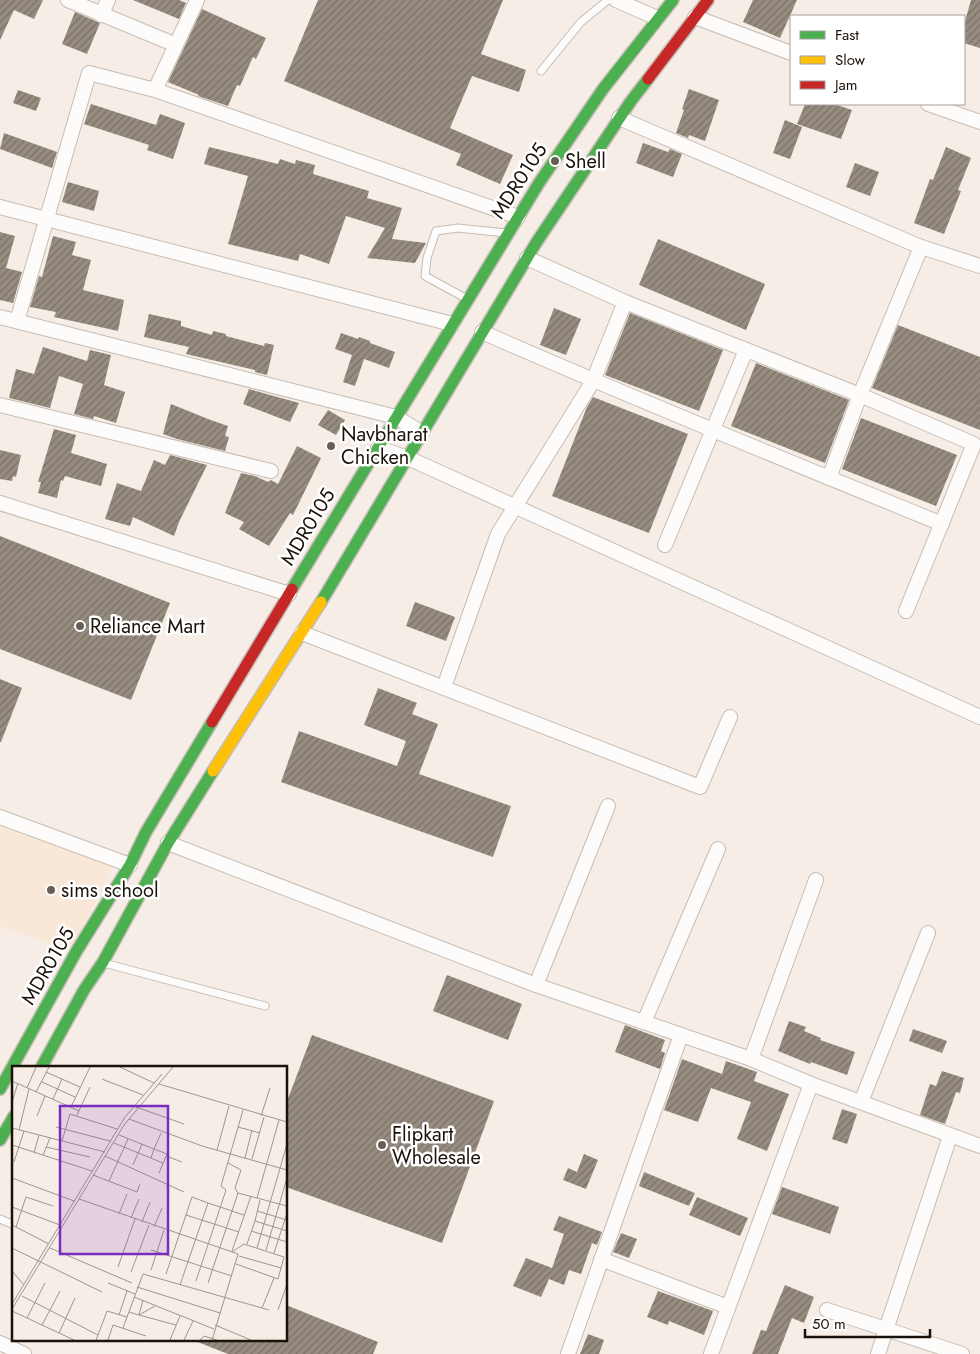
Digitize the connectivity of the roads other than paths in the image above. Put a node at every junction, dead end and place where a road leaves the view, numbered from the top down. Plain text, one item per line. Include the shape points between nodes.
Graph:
1 (68, 0) edge
2 (108, 0) edge
3 (197, 0) edge
4 (608, 0) edge
5 (616, 0) edge
6 (673, 0) edge
7 (708, 0) edge
8 (101, 14) junction
9 (695, 17) junction
10 (657, 18) junction
11 (176, 45) junction
12 (790, 53) edge
13 (541, 71) dead end
14 (154, 90) junction
15 (931, 105) edge
16 (619, 118) junction
17 (980, 122) edge
18 (0, 207) edge
19 (518, 217) junction
20 (47, 219) junction
21 (508, 233) junction
22 (921, 247) junction
23 (527, 258) junction
24 (980, 266) edge
25 (468, 299) junction
26 (625, 302) junction
27 (0, 316) edge
28 (17, 321) junction
29 (452, 324) junction
30 (482, 332) junction
31 (746, 350) junction
32 (593, 381) junction
33 (860, 395) junction
34 (0, 405) edge
35 (396, 418) junction
36 (712, 431) junction
37 (422, 433) junction
38 (378, 448) junction
39 (975, 457) edge
40 (408, 458) junction
41 (271, 471) dead end
42 (829, 478) junction
43 (0, 503) edge
44 (515, 508) junction
45 (942, 524) junction
46 (665, 545) dead end
47 (288, 594) junction
48 (906, 611) dead end
49 (302, 633) junction
50 (444, 688) junction
51 (730, 717) dead end
52 (980, 717) edge
53 (608, 806) dead end
54 (0, 817) edge
55 (168, 843) junction
56 (718, 849) dead end
57 (130, 865) junction
58 (816, 880) dead end
59 (928, 933) dead end
60 (103, 962) junction
61 (536, 985) junction
62 (265, 1006) dead end
63 (644, 1022) junction
64 (681, 1035) junction
65 (751, 1059) junction
66 (42, 1066) edge
67 (811, 1084) junction
68 (1, 1085) edge
69 (861, 1102) junction
70 (12, 1119) edge
71 (950, 1136) junction
72 (0, 1140) edge
73 (980, 1146) edge
74 (0, 1219) edge
75 (12, 1224) edge
76 (601, 1259) junction
77 (728, 1307) junction
78 (827, 1310) dead end
79 (886, 1329) junction
80 (0, 1343) edge
81 (24, 1354) edge
82 (568, 1354) edge
83 (711, 1354) edge
84 (878, 1354) edge
85 (962, 1354) edge

1 - 8 street
2 - 8 street
3 - 11 street
4 - 13 lane via 581,22
5 - 10 street
6 - 10 main road, MDR0105
7 - 9 main road
8 - 11 street
9 - 12 street
9 - 16 main road
10 - 19 main road, MDR0105 via 591,105
11 - 14 street
14 - 19 street
14 - 20 street via 89,73
15 - 17 street
16 - 22 street
16 - 23 main road
18 - 20 street
19 - 21 main road, MDR0105
20 - 28 street
20 - 29 street
21 - 25 main road, MDR0105
21 - 25 lane via 458,228 436,231 425,276
22 - 24 street
22 - 33 street
23 - 26 street
23 - 30 main road
25 - 29 main road, MDR0105
26 - 31 street
26 - 32 street
27 - 28 street
28 - 35 street
29 - 35 main road, MDR0105
30 - 32 street
30 - 37 main road
31 - 33 street
31 - 36 street
32 - 36 street
32 - 44 street
33 - 39 street via 974,444
33 - 42 street
34 - 41 street
35 - 37 street
35 - 38 main road, MDR0105
36 - 42 street
36 - 46 street
37 - 40 main road
38 - 40 street
38 - 47 main road, MDR0105
39 - 45 street
40 - 44 street
40 - 49 main road
42 - 45 street
43 - 47 street
44 - 50 street via 498,534
44 - 52 street
45 - 48 street
47 - 57 main road, MDR0105 via 151,823
49 - 50 street
49 - 55 main road
50 - 51 street via 700,787
53 - 61 street
54 - 57 street
55 - 60 main road
55 - 61 street
56 - 63 street
57 - 68 main road, MDR0105 via 76,952
58 - 65 street
59 - 69 street
60 - 62 lane
60 - 66 main road
61 - 63 street
63 - 64 street
64 - 65 street
64 - 76 street
65 - 67 street
67 - 69 street
67 - 77 street
69 - 71 street
70 - 72 main road
71 - 73 street
71 - 79 street
74 - 75 lane
76 - 77 street
76 - 82 street
77 - 83 street
78 - 79 street
79 - 84 street
79 - 85 street
80 - 81 street

